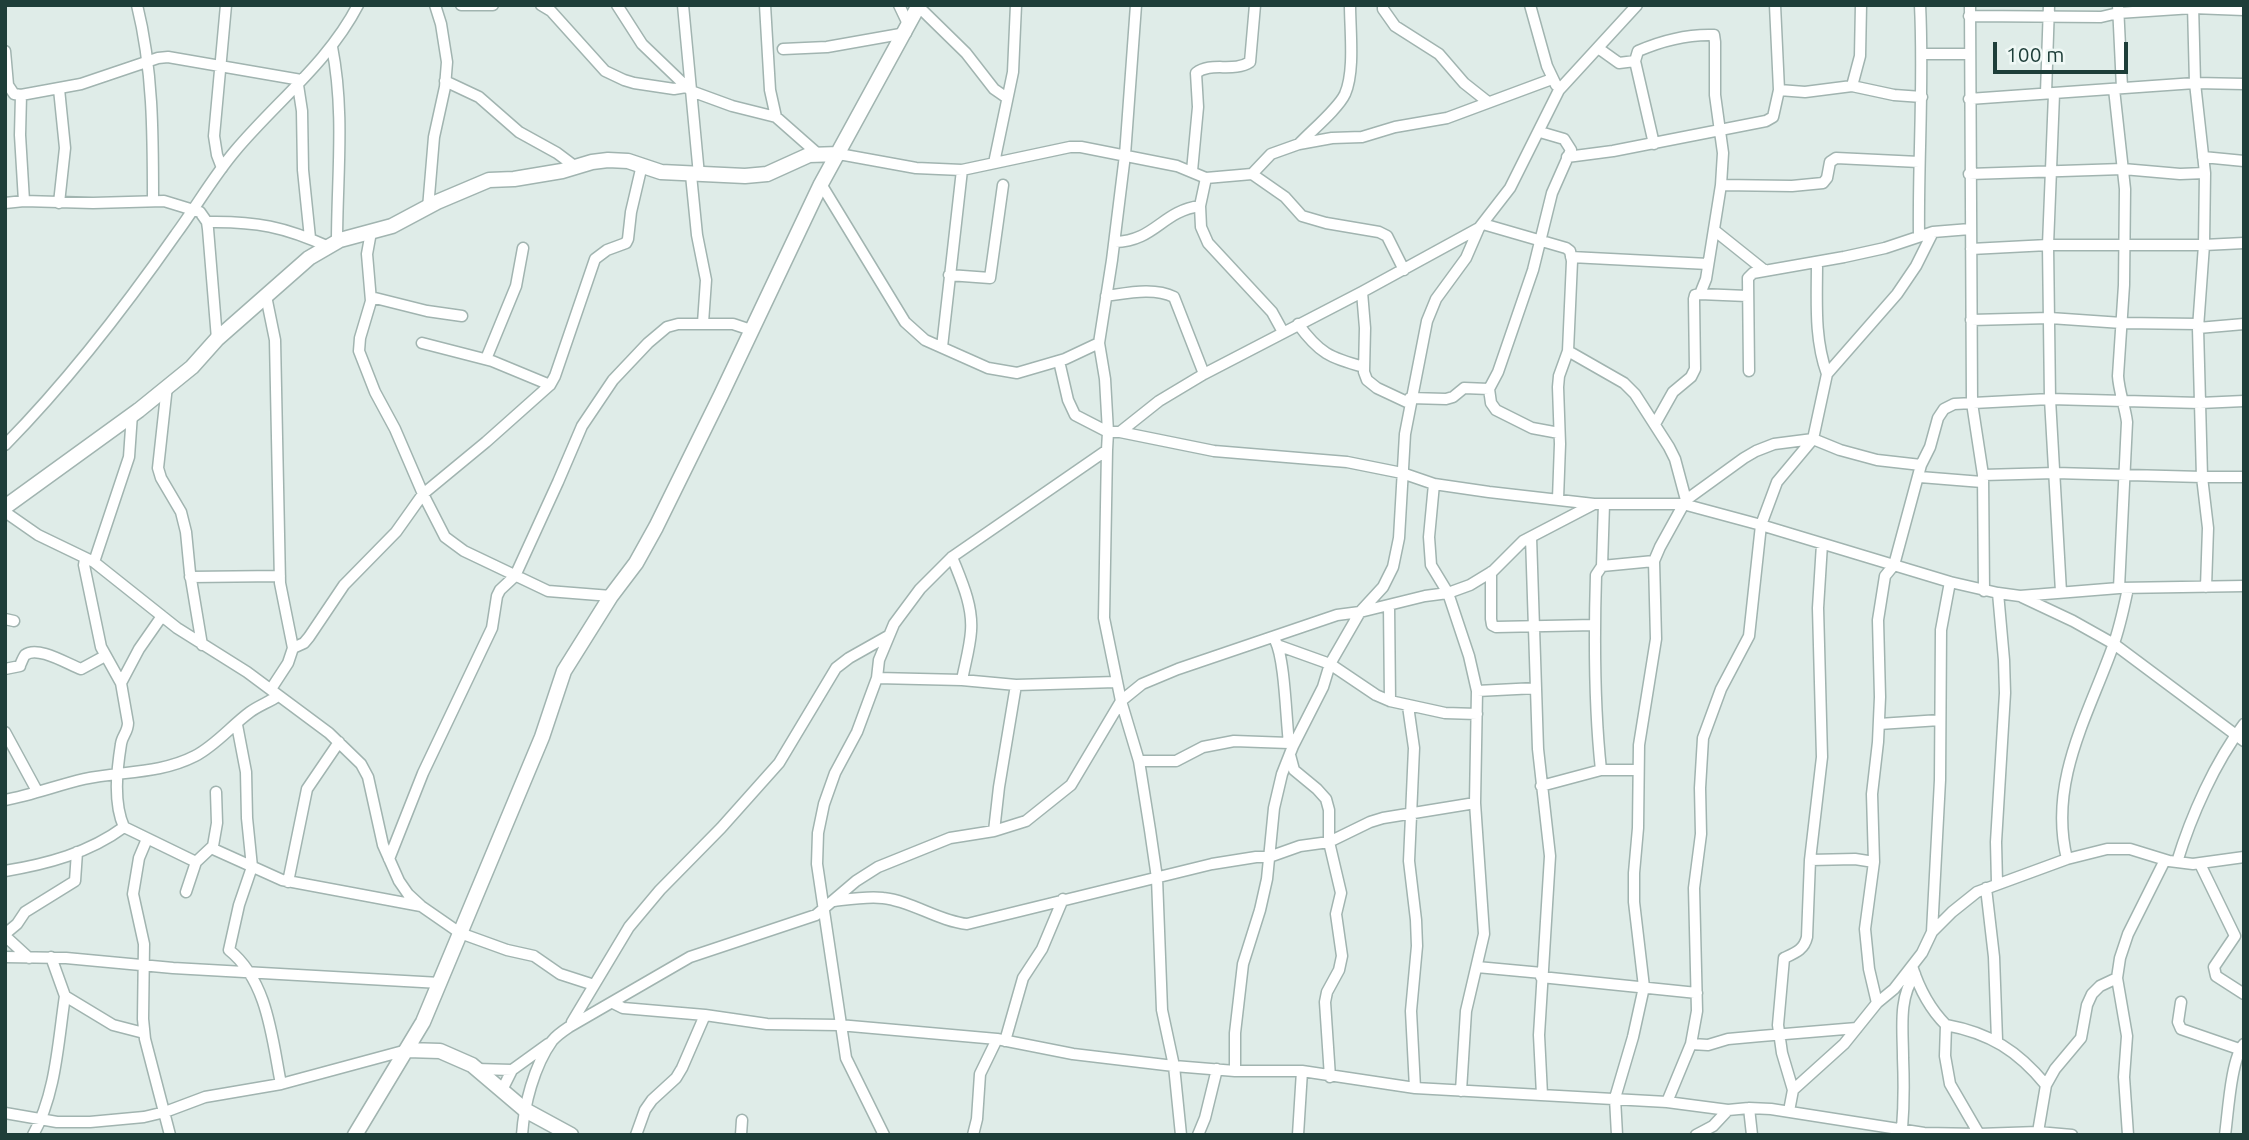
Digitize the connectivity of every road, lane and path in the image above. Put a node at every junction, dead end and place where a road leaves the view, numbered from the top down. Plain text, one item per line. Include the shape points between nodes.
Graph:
1 (138, 5) edge
2 (226, 5) edge
3 (358, 5) edge
4 (435, 5) edge
5 (461, 5) edge
6 (493, 5) edge
7 (541, 5) edge
8 (617, 5) edge
9 (683, 5) edge
10 (765, 5) edge
11 (899, 5) edge
12 (1016, 5) edge
13 (1136, 5) edge
14 (1255, 5) edge
15 (1350, 5) edge
16 (1383, 5) edge
17 (1530, 5) edge
18 (1637, 5) edge
19 (1775, 5) edge
20 (1861, 5) edge
21 (1920, 5) edge
22 (919, 6) edge
23 (2193, 7) edge
24 (2118, 9) edge
25 (2244, 10) edge
26 (1970, 11) edge
27 (2049, 11) edge
28 (907, 30) junction
29 (332, 47) junction
30 (783, 48) dead end
31 (1598, 48) junction
32 (5, 51) edge
33 (1922, 54) junction
34 (1969, 54) junction
35 (149, 61) junction
36 (1635, 61) junction
37 (220, 65) junction
38 (1552, 79) junction
39 (445, 81) junction
40 (299, 83) junction
41 (2194, 83) junction
42 (2244, 84) edge
43 (1852, 86) junction
44 (59, 89) junction
45 (689, 89) junction
46 (2118, 89) junction
47 (1559, 90) junction
48 (1779, 90) junction
49 (2050, 93) junction
50 (20, 96) junction
51 (1922, 97) junction
52 (1007, 98) junction
53 (1969, 99) junction
54 (1488, 102) junction
55 (776, 117) junction
56 (1722, 130) junction
57 (1540, 132) junction
58 (1299, 144) junction
59 (1654, 144) junction
60 (818, 154) junction
61 (839, 154) junction
62 (1125, 155) junction
63 (1567, 157) junction
64 (2203, 157) junction
65 (2244, 161) edge
66 (1919, 162) junction
67 (994, 163) junction
68 (642, 165) junction
69 (222, 168) junction
70 (577, 168) junction
71 (2123, 169) junction
72 (962, 170) junction
73 (1192, 171) junction
74 (2052, 171) junction
75 (2205, 173) junction
76 (1252, 174) junction
77 (1969, 174) junction
78 (695, 175) junction
79 (1206, 178) junction
80 (821, 184) junction
81 (1003, 184) dead end
82 (1721, 185) junction
83 (153, 200) junction
84 (24, 201) junction
85 (5, 203) edge
86 (59, 203) junction
87 (1200, 206) junction
88 (428, 208) junction
89 (192, 210) junction
90 (207, 222) junction
91 (1481, 226) junction
92 (1970, 229) junction
93 (1714, 230) junction
94 (371, 232) junction
95 (1933, 232) junction
96 (1919, 236) junction
97 (310, 238) junction
98 (1115, 242) junction
99 (1541, 242) junction
100 (2244, 243) edge
101 (333, 244) junction
102 (2125, 244) junction
103 (2048, 245) junction
104 (2204, 245) junction
105 (523, 248) dead end
106 (1971, 249) junction
107 (1571, 257) junction
108 (1817, 263) junction
109 (1708, 264) junction
110 (1404, 270) junction
111 (1764, 270) junction
112 (949, 275) junction
113 (1362, 292) junction
114 (1700, 293) junction
115 (267, 296) junction
116 (1106, 296) junction
117 (1747, 296) junction
118 (371, 297) junction
119 (462, 316) dead end
120 (2050, 318) junction
121 (1971, 320) junction
122 (703, 323) junction
123 (2122, 323) junction
124 (1298, 324) junction
125 (2244, 324) edge
126 (2198, 326) junction
127 (751, 330) junction
128 (1283, 332) junction
129 (217, 339) junction
130 (422, 343) dead end
131 (1099, 343) junction
132 (942, 347) junction
133 (1568, 351) junction
134 (486, 359) junction
135 (1059, 361) junction
136 (1364, 367) junction
137 (1749, 371) dead end
138 (1204, 374) junction
139 (1827, 374) junction
140 (550, 385) junction
141 (167, 386) junction
142 (1489, 389) junction
143 (2050, 399) junction
144 (1410, 400) junction
145 (2124, 401) junction
146 (2244, 401) edge
147 (1972, 403) junction
148 (2200, 403) junction
149 (132, 414) junction
150 (1655, 424) junction
151 (1114, 432) junction
152 (1559, 433) junction
153 (1813, 439) junction
154 (5, 445) edge
155 (1107, 450) junction
156 (1922, 465) junction
157 (1402, 473) junction
158 (2055, 473) junction
159 (2124, 476) junction
160 (1920, 477) junction
161 (2202, 477) junction
162 (2244, 477) edge
163 (1983, 479) junction
164 (1434, 484) junction
165 (423, 494) junction
166 (1558, 499) junction
167 (1685, 502) junction
168 (1599, 504) junction
169 (5, 510) edge
170 (1761, 525) junction
171 (1531, 537) junction
172 (1822, 544) junction
173 (952, 557) junction
174 (89, 560) junction
175 (1654, 561) junction
176 (1894, 565) junction
177 (1602, 566) junction
178 (1491, 572) junction
179 (280, 576) junction
180 (515, 576) junction
181 (190, 577) junction
182 (1950, 582) junction
183 (2244, 586) edge
184 (2206, 587) junction
185 (2123, 588) junction
186 (1984, 591) junction
187 (2061, 592) junction
188 (1448, 593) junction
189 (1998, 593) junction
190 (611, 596) junction
191 (2020, 596) junction
192 (1389, 605) junction
193 (1360, 612) junction
194 (162, 616) junction
195 (1535, 625) junction
196 (1595, 625) junction
197 (888, 636) junction
198 (1275, 641) junction
199 (2114, 644) junction
200 (202, 645) junction
201 (293, 648) junction
202 (864, 649) junction
203 (105, 656) junction
204 (879, 660) junction
205 (1330, 664) junction
206 (5, 669) edge
207 (877, 678) junction
208 (962, 680) junction
209 (1116, 682) junction
210 (121, 683) junction
211 (1016, 685) junction
212 (1536, 688) junction
213 (1477, 691) junction
214 (274, 692) junction
215 (1121, 701) junction
216 (1390, 701) junction
217 (1408, 706) junction
218 (1477, 714) junction
219 (1940, 719) junction
220 (1879, 724) junction
221 (2244, 724) edge
222 (237, 725) junction
223 (5, 732) edge
224 (2240, 738) edge
225 (339, 742) junction
226 (1290, 748) junction
227 (1139, 761) junction
228 (1601, 770) junction
229 (1638, 770) junction
230 (118, 774) junction
231 (1541, 786) junction
232 (37, 791) junction
233 (216, 792) dead end
234 (5, 800) edge
235 (1475, 803) junction
236 (1410, 813) junction
237 (124, 827) junction
238 (995, 831) junction
239 (147, 839) junction
240 (1329, 842) junction
241 (211, 848) junction
242 (77, 852) junction
243 (1269, 857) junction
244 (2244, 858) edge
245 (389, 859) junction
246 (2067, 859) junction
247 (1810, 860) junction
248 (2165, 860) junction
249 (196, 862) junction
250 (1874, 862) junction
251 (2177, 862) junction
252 (2200, 864) junction
253 (252, 867) junction
254 (5, 871) edge
255 (1157, 878) junction
256 (288, 882) junction
257 (1997, 883) junction
258 (1986, 888) junction
259 (186, 892) dead end
260 (1063, 900) junction
261 (834, 901) junction
262 (421, 906) junction
263 (824, 908) junction
264 (1932, 932) junction
265 (460, 933) junction
266 (5, 934) edge
267 (5, 957) edge
268 (51, 957) junction
269 (29, 958) junction
270 (145, 966) junction
271 (1477, 967) junction
272 (1914, 970) junction
273 (251, 973) junction
274 (1541, 975) junction
275 (2117, 978) junction
276 (440, 984) junction
277 (594, 985) junction
278 (1644, 987) junction
279 (1697, 993) junction
280 (2244, 994) edge
281 (65, 996) junction
282 (2181, 1002) dead end
283 (612, 1003) junction
284 (1877, 1003) junction
285 (705, 1015) junction
286 (839, 1025) junction
287 (1946, 1025) junction
288 (569, 1027) junction
289 (1857, 1028) junction
290 (144, 1033) junction
291 (1779, 1035) junction
292 (553, 1040) junction
293 (1001, 1040) junction
294 (1997, 1040) junction
295 (1691, 1044) junction
296 (2242, 1046) edge
297 (407, 1050) junction
298 (1174, 1066) junction
299 (476, 1069) junction
300 (1217, 1069) junction
301 (512, 1070) junction
302 (1235, 1071) junction
303 (1303, 1071) junction
304 (1330, 1077) junction
305 (281, 1084) junction
306 (2046, 1085) junction
307 (1415, 1088) junction
308 (502, 1090) junction
309 (1793, 1090) junction
310 (1461, 1091) junction
311 (1542, 1095) junction
312 (1615, 1098) junction
313 (1667, 1102) junction
314 (1749, 1108) junction
315 (525, 1110) junction
316 (1728, 1110) junction
317 (1789, 1111) junction
318 (165, 1112) junction
319 (5, 1113) edge
320 (42, 1119) junction
321 (742, 1119) dead end
322 (1902, 1129) junction
323 (1712, 1130) edge
324 (2038, 1132) junction
325 (1924, 1134) edge
326 (1984, 1134) edge
327 (33, 1135) edge
328 (170, 1135) edge
329 (355, 1135) edge
330 (522, 1135) edge
331 (571, 1135) edge
332 (636, 1135) edge
333 (741, 1135) edge
334 (884, 1135) edge
335 (973, 1135) edge
336 (1181, 1135) edge
337 (1198, 1135) edge
338 (1298, 1135) edge
339 (1617, 1135) edge
340 (1696, 1135) edge
341 (1752, 1135) edge
342 (2072, 1135) edge
343 (2129, 1135) edge
344 (2225, 1135) edge

1 - 35 street
2 - 37 street
3 - 29 street
4 - 39 street via 447,62
5 - 6 street
7 - 45 street via 605,71 634,83
8 - 45 street via 642,44
9 - 45 street
10 - 55 street
11 - 28 street
12 - 52 street
13 - 62 street
14 - 73 street via 1250,62 1242,67 1202,68 1196,73
15 - 58 street via 1345,94
16 - 54 street via 1395,26 1439,54
17 - 38 street
18 - 31 street
19 - 48 street
20 - 43 street via 1860,55
21 - 33 street
22 - 28 street
22 - 52 street
23 - 24 street
23 - 25 street
23 - 41 street
24 - 27 street via 2101,17
24 - 46 street
26 - 27 street
26 - 34 street
27 - 49 street
28 - 30 street via 827,47
28 - 61 street
29 - 40 street
29 - 101 street via 341,120
31 - 36 street via 1619,63
31 - 47 street
32 - 50 street via 8,85
33 - 34 street
33 - 51 street
34 - 53 street
35 - 37 street via 168,57
35 - 44 street
35 - 83 street
36 - 56 street via 1638,51 1646,47 1714,35 1715,95
36 - 59 street
37 - 40 street
37 - 69 street via 214,136
38 - 47 street
38 - 54 street
39 - 70 street via 479,97 519,131
39 - 88 street
40 - 69 street
40 - 97 street
41 - 42 street
41 - 46 street
41 - 64 street
43 - 48 street
43 - 51 street
44 - 50 street
44 - 86 street via 65,148
45 - 55 street
45 - 78 street
46 - 49 street
46 - 71 street
47 - 57 street
48 - 56 street via 1773,117
49 - 53 street
49 - 74 street
50 - 84 street
51 - 66 street
52 - 67 street
53 - 77 street
54 - 58 street via 1447,118 1362,137
55 - 60 street
56 - 59 street
56 - 82 street
57 - 63 street via 1564,139 1571,150
57 - 91 street via 1510,188
58 - 76 street via 1271,154
59 - 63 street
60 - 61 street
60 - 78 street via 767,174
61 - 72 street via 916,168
61 - 80 street
62 - 67 street via 1070,147
62 - 73 street
62 - 98 street
63 - 99 street via 1552,193
64 - 65 street
64 - 75 street
66 - 82 street via 1836,159 1830,162 1823,183
66 - 96 street
67 - 72 street
68 - 70 street via 608,160
68 - 78 street
68 - 140 street via 628,239 595,259
69 - 89 street
70 - 88 street via 489,180
71 - 74 street
71 - 75 street
71 - 102 street
72 - 112 street
73 - 79 street
74 - 77 street
74 - 103 street
75 - 104 street
76 - 79 street
76 - 110 street via 1302,216 1387,236
77 - 92 street
78 - 122 street via 697,235 706,280
79 - 87 street
80 - 127 street
80 - 132 street via 905,322 925,340
81 - 112 street via 990,278
82 - 93 street
83 - 86 street
83 - 89 street
84 - 85 street
84 - 86 street
87 - 98 street via 1174,214 1142,237
87 - 128 street via 1208,243 1272,312
88 - 94 street
89 - 90 street
89 - 154 street via 66,380
90 - 97 street via 253,223
90 - 129 street
91 - 99 street
91 - 110 street
91 - 144 street via 1427,321
92 - 95 street
92 - 106 street
93 - 109 street
93 - 111 street
94 - 101 street
94 - 118 street via 367,254
95 - 96 street
95 - 139 street via 1897,294
96 - 108 street
97 - 101 street
98 - 116 street
99 - 107 street via 1566,248
99 - 142 street
100 - 104 street
101 - 115 street via 309,258
102 - 103 street
102 - 104 street
102 - 123 street
103 - 106 street
103 - 120 street
104 - 126 street
105 - 134 street via 516,286
106 - 121 street
107 - 109 street
107 - 133 street
108 - 111 street
108 - 139 street via 1817,330
109 - 114 street
110 - 113 street
111 - 117 street via 1748,278
112 - 132 street
113 - 124 street
113 - 136 street
114 - 117 street
114 - 150 street via 1694,299 1695,369 1673,392
115 - 129 street
115 - 179 street via 275,340
116 - 131 street
116 - 138 street via 1141,292 1174,297
117 - 137 street
118 - 119 street
118 - 165 street via 360,338 361,358
120 - 121 street
120 - 123 street
120 - 143 street
121 - 147 street
122 - 127 street
122 - 180 street via 667,327 613,380 582,426
123 - 126 street
123 - 145 street via 2118,376
124 - 128 street
124 - 136 street via 1322,352
125 - 126 street
126 - 148 street
127 - 190 street via 656,527
128 - 138 street
129 - 141 street
130 - 134 street
131 - 135 street
131 - 151 street
132 - 135 street via 1007,372
133 - 150 street via 1624,383
133 - 152 street via 1559,376
134 - 140 street
135 - 151 street via 1075,415
136 - 144 street via 1367,380 1377,388
138 - 151 street
139 - 153 street
140 - 165 street
141 - 149 street
141 - 181 street via 159,468 181,512
142 - 144 street via 1464,388 1453,397
142 - 152 street via 1496,410 1532,428
143 - 145 street
143 - 147 street
143 - 158 street
144 - 157 street
145 - 148 street
145 - 159 street
146 - 148 street
147 - 156 street via 1944,409
147 - 163 street
148 - 161 street
149 - 169 street
149 - 174 street via 128,457
150 - 167 street via 1675,459
151 - 155 street
151 - 157 street via 1214,451 1347,461
152 - 166 street
153 - 156 street via 1877,460
153 - 167 street via 1756,451
153 - 170 street via 1777,482
155 - 173 street
155 - 209 street via 1104,618
156 - 160 street
157 - 164 street
157 - 193 street via 1393,567 1383,587
158 - 159 street
158 - 163 street
158 - 187 street
159 - 161 street
159 - 185 street
160 - 163 street
160 - 176 street
161 - 162 street
161 - 184 street
163 - 186 street
164 - 166 street
164 - 188 street via 1429,537 1432,565
165 - 180 street via 453,545
165 - 201 street via 396,531 344,585 309,638
166 - 168 street
167 - 168 street
167 - 170 street
167 - 175 street
168 - 171 street
168 - 177 street
169 - 174 street via 38,535
170 - 172 street
170 - 279 street via 1749,636 1717,701 1701,753 1702,834 1694,901
171 - 178 street
171 - 195 street
172 - 176 street
172 - 247 street via 1818,608 1822,757
173 - 197 street via 920,589
173 - 208 street via 972,628
174 - 194 street
174 - 203 street via 84,565
175 - 177 street
175 - 229 street via 1656,639
176 - 182 street
176 - 220 street via 1885,576 1878,620
177 - 196 street via 1596,575
178 - 188 street
178 - 195 street via 1492,625
179 - 181 street
179 - 201 street
180 - 190 street via 548,591
180 - 245 street via 497,596 492,628 423,773
181 - 200 street
182 - 186 street
182 - 219 street via 1941,630
183 - 184 street
184 - 185 street
185 - 187 street
185 - 199 street
186 - 189 street
187 - 191 street
188 - 192 street
188 - 213 street
189 - 191 street
189 - 257 street via 2005,703
190 - 265 street via 564,671
191 - 199 street
192 - 193 street
192 - 216 street
193 - 198 street via 1337,615
193 - 205 street
194 - 200 street
194 - 210 street
195 - 196 street
195 - 212 street
196 - 228 street
197 - 202 street
197 - 204 street
198 - 205 street
198 - 215 street via 1178,669 1142,684
198 - 226 street
199 - 224 street
199 - 246 street via 2066,772 2061,812
200 - 214 street
201 - 214 street
202 - 204 street
202 - 277 street via 836,668 779,762 629,927
203 - 206 street via 81,668 49,654 27,654 20,666
203 - 210 street
204 - 207 street
205 - 216 street
205 - 226 street via 1314,706
207 - 208 street
207 - 263 street via 824,804 817,864
208 - 211 street
209 - 211 street
209 - 215 street
210 - 230 street via 128,726
211 - 238 street
212 - 213 street
212 - 231 street
213 - 218 street
214 - 222 street
214 - 225 street
215 - 227 street
215 - 238 street via 1071,785 1026,821
216 - 217 street
217 - 218 street
217 - 236 street via 1414,748
218 - 235 street
219 - 220 street
219 - 264 street
220 - 250 street via 1872,794
221 - 224 street
222 - 230 street via 187,760 156,770
222 - 253 street via 246,772
223 - 232 street
224 - 251 street via 2202,797
225 - 245 street via 368,777
225 - 256 street via 307,789
226 - 227 street via 1234,741 1203,747 1175,761
226 - 240 street via 1294,770 1326,799
226 - 243 street via 1273,808
227 - 255 street
228 - 229 street
228 - 231 street
229 - 278 street via 1634,902
230 - 232 street
230 - 237 street
231 - 274 street via 1550,856
232 - 234 street
233 - 241 street via 217,823
235 - 236 street
235 - 271 street via 1484,934
236 - 240 street via 1370,822
236 - 307 street via 1409,861 1417,946 1411,1011
237 - 239 street
237 - 242 street
238 - 261 street via 950,838 878,867
239 - 249 street
239 - 270 street via 133,894
240 - 243 street
240 - 304 street via 1341,893 1336,914 1342,956 1325,1002
241 - 249 street
241 - 253 street
242 - 254 street via 48,864
242 - 266 street via 75,881 25,912
243 - 255 street
243 - 302 street via 1260,910 1243,964
244 - 252 street
245 - 262 street via 399,881
246 - 248 street via 2118,848
246 - 257 street
247 - 250 street
247 - 291 street via 1807,937 1805,945 1784,958
248 - 251 street
248 - 275 street via 2128,934
249 - 259 street
250 - 284 street via 1865,929
251 - 252 street
252 - 280 street via 2235,936 2214,972
253 - 256 street
253 - 273 street via 229,948
255 - 260 street
255 - 298 street via 1161,1010
256 - 262 street
257 - 258 street
258 - 264 street
258 - 294 street
260 - 261 street via 967,924 881,897
260 - 293 street via 1018,989
261 - 263 street
262 - 265 street
263 - 283 street via 809,918 690,957
263 - 286 street
264 - 272 street
265 - 276 street
265 - 277 street via 534,956 560,974
266 - 269 street
267 - 269 street
268 - 269 street
268 - 270 street
268 - 281 street
270 - 273 street
270 - 290 street
271 - 274 street
271 - 310 street via 1465,1012
272 - 284 street
272 - 287 street via 1929,1003
272 - 322 street via 1902,1009
273 - 276 street
273 - 305 street via 267,1017
274 - 278 street
274 - 311 street
275 - 306 street via 2092,993 2081,1038
275 - 343 street via 2127,1036 2124,1077
276 - 297 street
277 - 288 street
278 - 279 street
278 - 312 street
279 - 295 street
281 - 290 street via 106,1021
281 - 320 street
282 - 296 street via 2181,1029
283 - 285 street via 623,1008
283 - 288 street
284 - 289 street
285 - 286 street via 767,1024
285 - 332 street via 682,1068 652,1100
286 - 293 street
286 - 334 street via 846,1058
287 - 294 street
287 - 326 street via 1950,1084
288 - 292 street
289 - 291 street
289 - 309 street
290 - 318 street
291 - 295 street
291 - 309 street
292 - 301 street
292 - 315 street
293 - 298 street
293 - 335 street via 980,1074
294 - 306 street
295 - 313 street
296 - 344 street via 2235,1062
297 - 299 street via 440,1051
297 - 305 street
297 - 329 street
298 - 300 street
298 - 336 street
299 - 301 street
299 - 308 street
300 - 302 street
300 - 337 street
301 - 308 street
302 - 303 street
303 - 304 street
303 - 338 street
304 - 307 street
305 - 318 street via 205,1097
306 - 324 street
307 - 310 street
308 - 315 street
309 - 317 street
310 - 311 street
311 - 312 street
312 - 313 street
312 - 339 street
313 - 316 street
314 - 316 street
314 - 317 street
314 - 341 street
315 - 330 street
315 - 331 street
316 - 323 street
317 - 322 street
318 - 320 street via 90,1122
318 - 328 street
319 - 320 street
320 - 327 street
321 - 333 street
322 - 325 street
323 - 340 street
324 - 326 street
324 - 342 street
325 - 326 street

